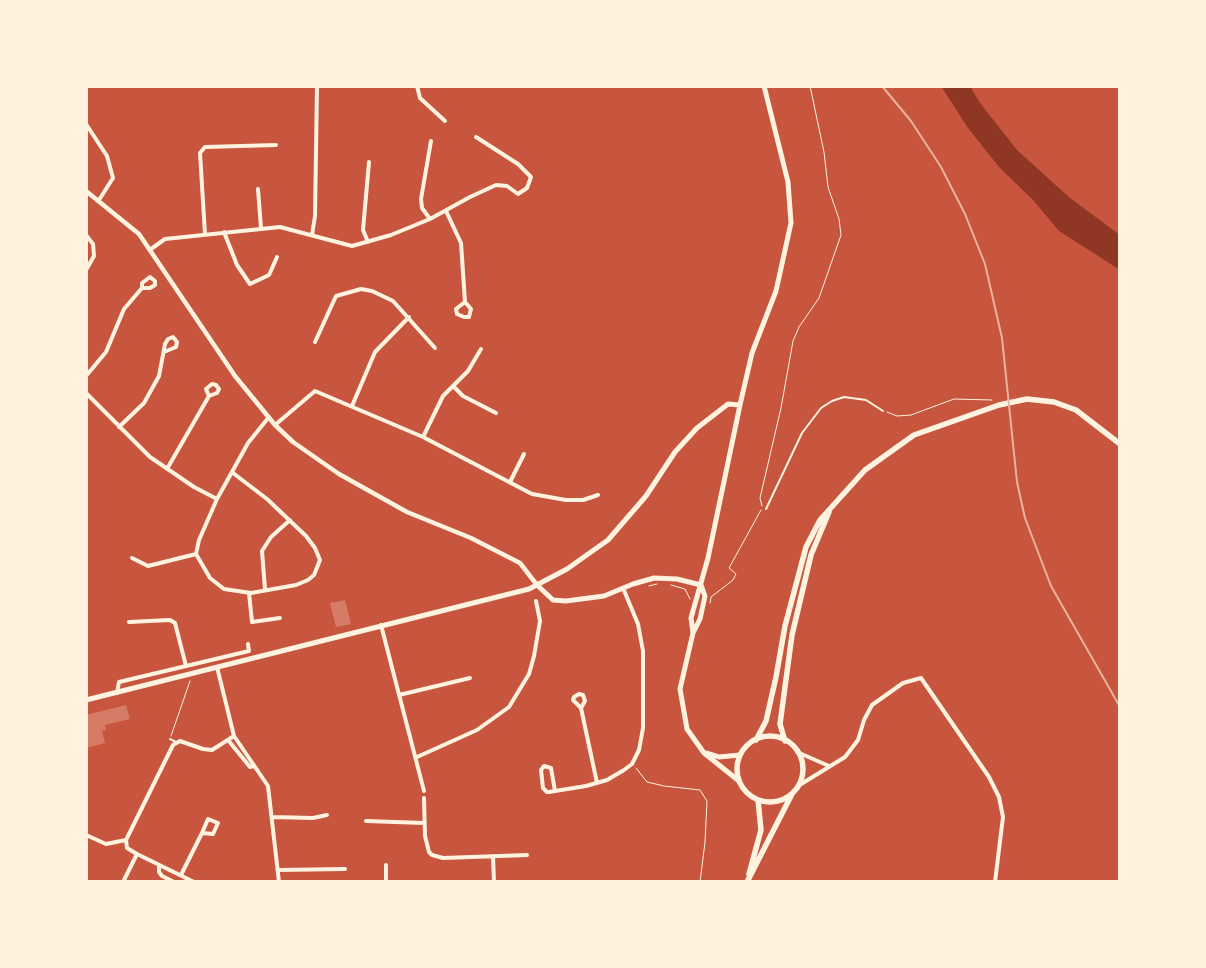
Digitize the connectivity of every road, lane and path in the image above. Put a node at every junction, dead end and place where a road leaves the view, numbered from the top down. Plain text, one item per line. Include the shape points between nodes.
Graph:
1 (316, 86) edge
2 (417, 86) edge
3 (764, 86) edge
4 (810, 86) edge
5 (445, 121) dead end
6 (86, 124) edge
7 (476, 137) dead end
8 (431, 141) dead end
9 (276, 145) dead end
10 (369, 162) dead end
11 (258, 189) dead end
12 (86, 191) edge
13 (99, 200) junction
14 (446, 211) junction
15 (430, 219) junction
16 (261, 228) junction
17 (224, 232) junction
18 (205, 234) junction
19 (86, 235) edge
20 (312, 235) junction
21 (368, 242) junction
22 (151, 249) junction
23 (278, 257) dead end
24 (86, 270) edge
25 (142, 288) dead end
26 (465, 302) junction
27 (409, 317) junction
28 (315, 342) dead end
29 (435, 348) dead end
30 (481, 349) dead end
31 (164, 352) dead end
32 (86, 376) edge
33 (453, 386) junction
34 (86, 393) edge
35 (210, 396) dead end
36 (999, 401) dead end
37 (740, 404) junction
38 (352, 406) junction
39 (883, 411) joint
40 (496, 413) dead end
41 (269, 417) junction
42 (275, 425) junction
43 (119, 427) junction
44 (423, 437) junction
45 (1120, 444) edge
46 (524, 454) dead end
47 (166, 469) junction
48 (233, 473) junction
49 (510, 482) junction
50 (598, 495) dead end
51 (217, 498) junction
52 (763, 508) dead end
53 (766, 509) dead end
54 (829, 512) junction
55 (290, 520) junction
56 (196, 554) junction
57 (132, 558) dead end
58 (537, 585) junction
59 (702, 585) junction
60 (623, 588) junction
61 (265, 589) junction
62 (249, 593) junction
63 (536, 601) dead end
64 (280, 618) dead end
65 (129, 622) dead end
66 (381, 625) junction
67 (693, 633) junction
68 (248, 644) dead end
69 (186, 666) junction
70 (217, 667) junction
71 (190, 674) junction
72 (470, 678) dead end
73 (117, 692) junction
74 (399, 695) junction
75 (86, 700) edge
76 (581, 708) dead end
77 (234, 736) junction
78 (170, 739) joint
79 (228, 740) junction
80 (756, 740) junction
81 (785, 740) junction
82 (176, 742) junction
83 (797, 752) junction
84 (704, 753) junction
85 (740, 755) junction
86 (417, 757) junction
87 (632, 764) junction
88 (254, 766) junction
89 (829, 766) junction
90 (739, 781) junction
91 (597, 783) junction
92 (798, 786) junction
93 (424, 791) dead end
94 (555, 791) junction
95 (792, 794) junction
96 (424, 798) dead end
97 (758, 800) junction
98 (327, 815) dead end
99 (273, 817) junction
100 (366, 822) dead end
101 (424, 823) junction
102 (202, 833) junction
103 (86, 835) edge
104 (126, 840) junction
105 (137, 854) junction
106 (527, 855) dead end
107 (493, 856) junction
108 (159, 865) junction
109 (386, 865) dead end
110 (345, 869) dead end
111 (279, 870) junction
112 (181, 875) junction
113 (748, 880) edge
114 (123, 882) edge
115 (174, 882) edge
116 (194, 882) edge
117 (279, 882) edge
118 (386, 882) edge
119 (494, 882) edge
120 (700, 882) edge
121 (995, 882) edge

1 - 20 street
2 - 5 street via 420,98
3 - 37 main road via 788,182 791,223 776,291 752,353
4 - 52 path via 828,187 841,235 819,298 792,341 781,408 760,498
6 - 13 street via 107,156 113,178
7 - 14 street via 518,164 531,177 527,188 518,194 506,186 496,185
8 - 15 street via 421,199 422,208
9 - 18 street via 205,147 200,153
10 - 21 street via 363,230
11 - 16 street
12 - 13 street
13 - 22 street via 139,234
14 - 15 street
14 - 26 street via 461,243
15 - 21 street
16 - 17 street
16 - 20 street via 280,227
17 - 18 street
17 - 23 street via 237,265 250,284 269,275
18 - 22 street via 165,239
19 - 24 street via 94,256
20 - 21 street via 352,246
22 - 41 street via 211,344
25 - 32 street via 124,309 106,352
26 - 26 street via 471,309 469,316 464,317 457,314 456,309
27 - 28 street via 383,295 361,289 350,291 336,296
27 - 29 street
27 - 38 street via 374,352
30 - 33 street via 468,371
31 - 43 street via 159,376 144,404
33 - 40 street via 463,396
33 - 44 street via 443,396
34 - 43 street
35 - 47 street
36 - 39 path via 954,399 911,415 897,416
37 - 58 main road via 728,404 697,428 608,540 567,569
37 - 59 main road
38 - 42 street via 315,391
38 - 44 street
39 - 53 lane via 866,400 844,397 821,408 802,433
41 - 42 street
41 - 48 street via 248,444
42 - 58 street via 293,442 339,474 407,512 520,563
43 - 47 street
44 - 49 street
45 - 54 main road via 1065,405 1027,399 999,405 914,435 865,470 845,489
46 - 49 street
47 - 51 street
48 - 51 street
48 - 55 street
49 - 50 street via 532,494 566,500 583,500
51 - 56 street
54 - 80 main road via 820,520 806,547 787,617 766,721
54 - 81 main road via 811,555 792,635 780,724
55 - 61 street via 271,537 262,551
55 - 61 street via 315,548 320,560 314,575 296,585
56 - 57 street via 148,566
56 - 62 street via 210,578 224,589
58 - 60 main road via 553,600 566,601 604,596
58 - 66 main road
59 - 60 main road via 654,578
59 - 67 main road via 691,618
59 - 67 main road via 705,596
60 - 87 street via 638,624 644,659 643,728 639,750
61 - 62 street
62 - 64 street via 252,622
63 - 86 street via 540,621 534,656 525,681 509,707 477,730
65 - 69 street via 170,620 175,623
66 - 70 main road
66 - 74 street
67 - 84 main road via 680,689 687,729
68 - 69 street via 249,651
69 - 73 street via 119,682
70 - 71 main road
70 - 77 street
71 - 73 main road
71 - 78 path via 188,690
72 - 74 street
73 - 75 main road
74 - 86 street
76 - 91 street
77 - 79 street
77 - 88 street
78 - 82 lane
79 - 82 street via 212,750
79 - 88 street via 250,768
80 - 81 main road via 776,737
80 - 85 main road
81 - 83 main road
82 - 104 street
83 - 89 street
83 - 92 main road via 802,768
84 - 85 main road via 720,757
84 - 90 main road
85 - 90 main road
86 - 93 street
87 - 91 street
87 - 120 path via 647,782 700,790 707,801
88 - 99 street via 268,786
89 - 92 street
89 - 121 street via 845,757 858,740 872,705 903,683 921,678 989,777 999,797 1003,817
90 - 97 main road via 746,793
91 - 94 street
92 - 95 main road
94 - 94 street via 551,768 544,766 541,770 543,788 547,792
95 - 97 main road via 776,802
95 - 113 main road
96 - 101 street
97 - 113 main road via 760,830
98 - 99 street
99 - 111 street
100 - 101 street
101 - 107 street via 432,855 443,858
102 - 102 street via 213,834 218,823 208,820
102 - 112 street
103 - 104 street via 106,844
104 - 105 street via 127,848
105 - 108 street
105 - 114 street
106 - 107 street
107 - 119 street
108 - 112 street
108 - 115 street via 162,876
109 - 118 street
110 - 111 street
111 - 117 street
112 - 116 street

